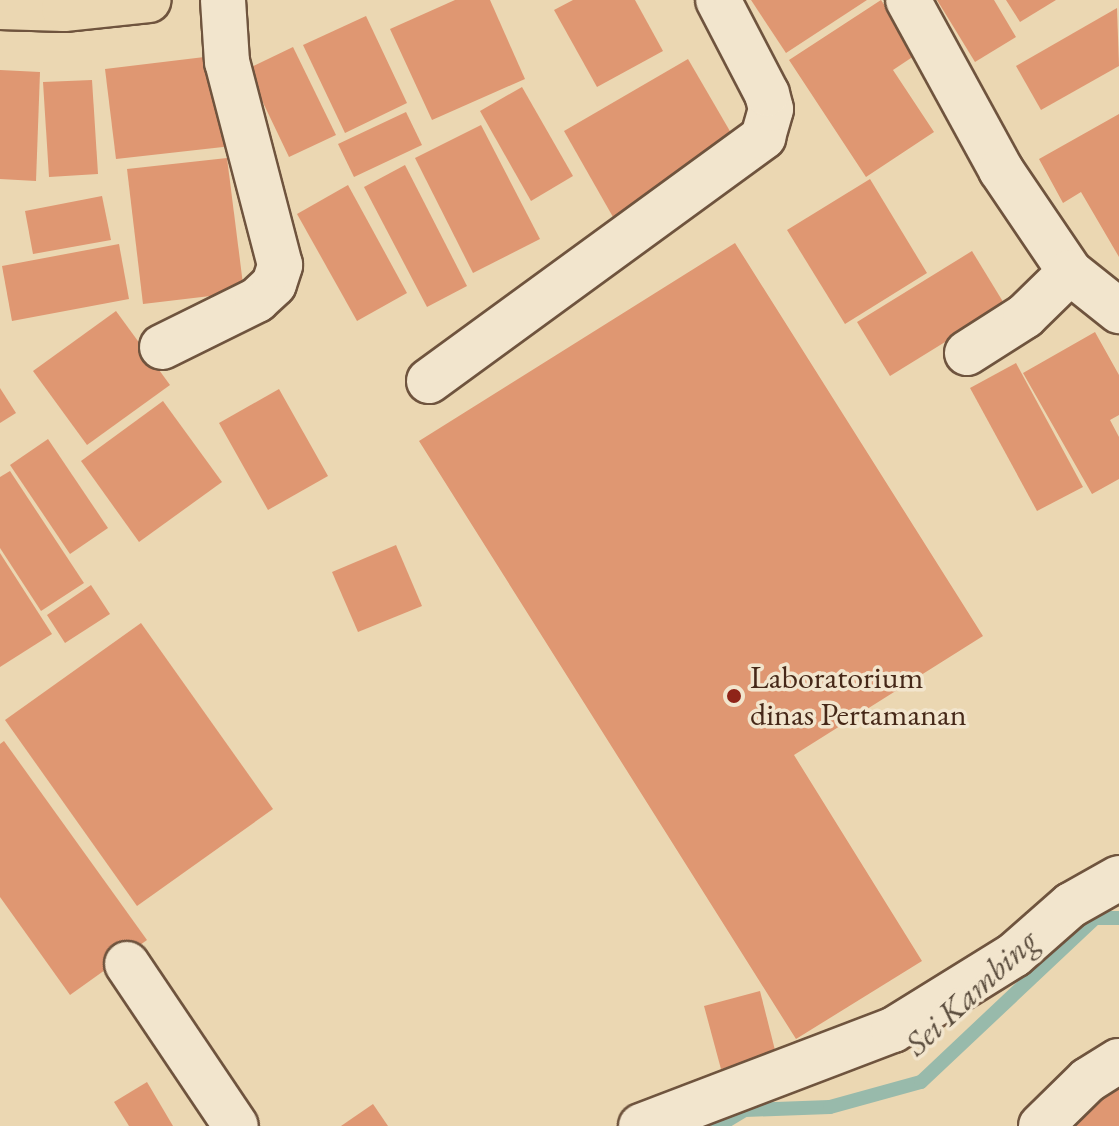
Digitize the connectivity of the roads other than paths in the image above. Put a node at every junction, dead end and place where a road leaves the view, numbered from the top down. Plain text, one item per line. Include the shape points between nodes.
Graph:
1 (149, 0) edge
2 (223, 0) edge
3 (718, 0) edge
4 (908, 0) edge
5 (61, 4) edge
6 (0, 7) edge
7 (1070, 272) junction
8 (1119, 311) edge
9 (162, 347) dead end
10 (967, 353) dead end
11 (429, 381) dead end
12 (1119, 878) edge
13 (127, 964) dead end
14 (1119, 1061) edge
15 (1045, 1125) edge
16 (236, 1126) edge
17 (641, 1126) edge

1 - 5 main road
2 - 9 street via 227,62 280,265 274,284 257,300
3 - 11 street via 767,94 771,109 763,137
4 - 7 street via 1001,170
5 - 6 main road
7 - 8 street
7 - 10 street via 1025,316
12 - 17 street via 1071,905 1014,955 893,1030
13 - 16 street
14 - 15 street via 1088,1080

